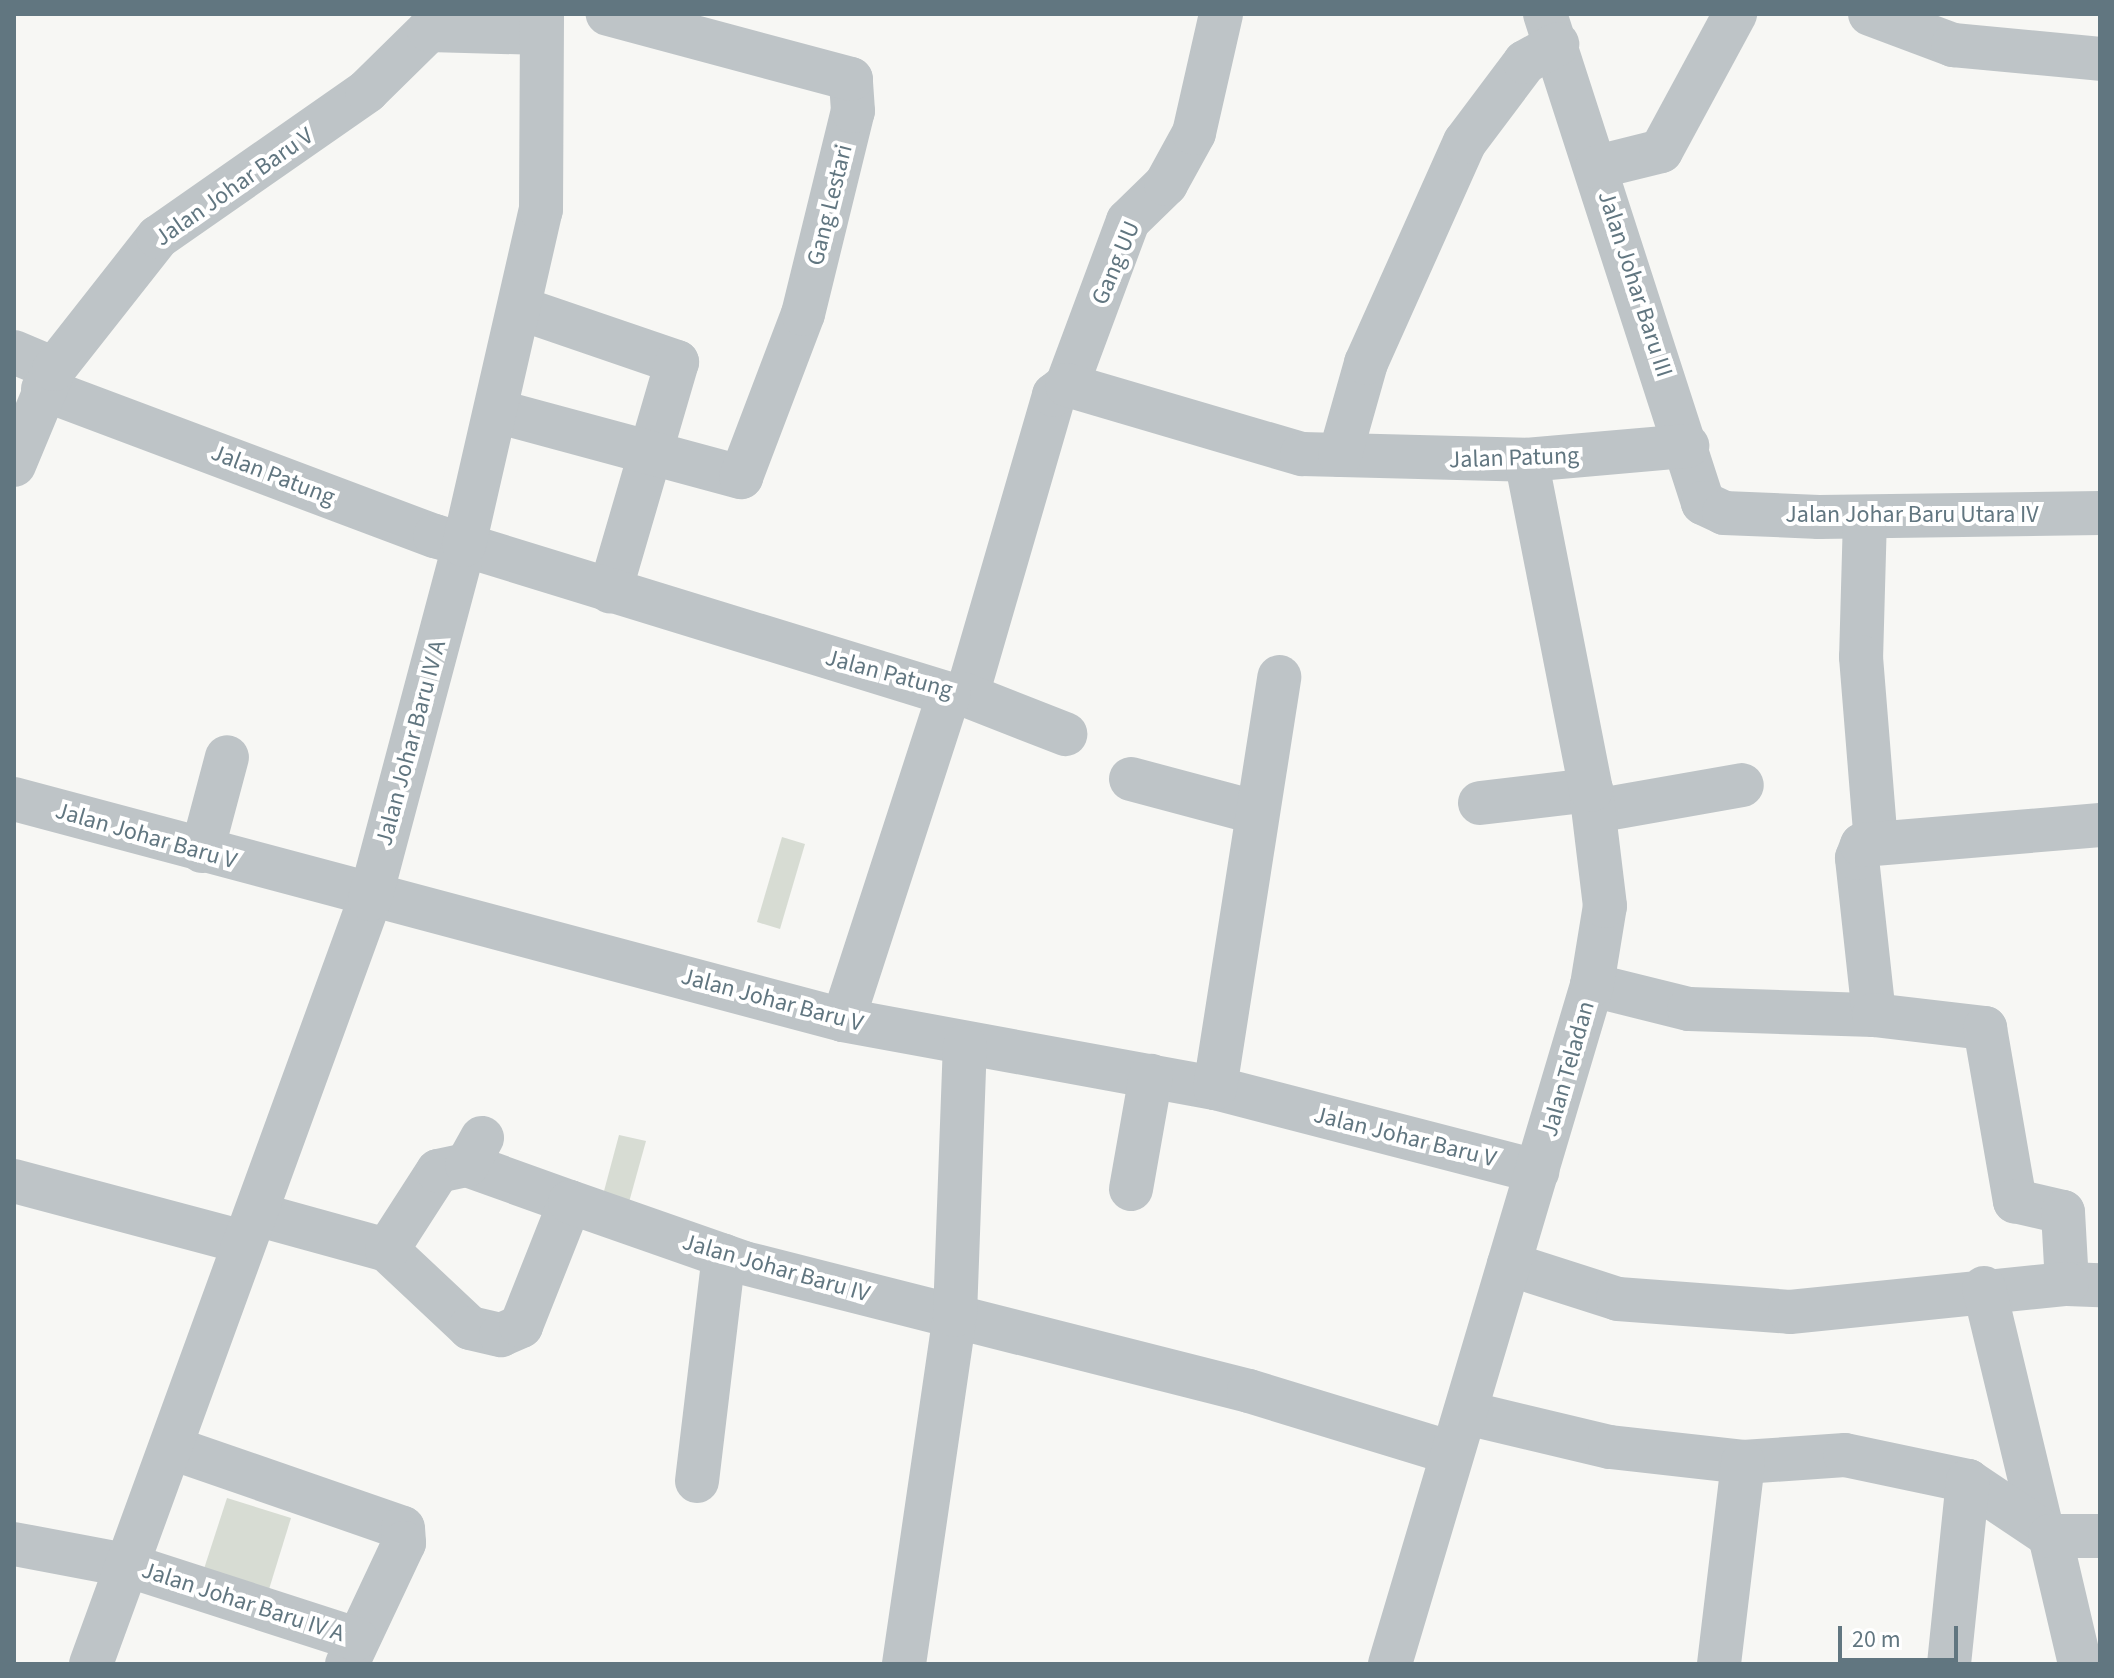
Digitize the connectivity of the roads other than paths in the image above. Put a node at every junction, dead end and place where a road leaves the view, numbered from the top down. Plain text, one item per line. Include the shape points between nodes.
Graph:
1 (608, 14) edge
2 (1221, 14) edge
3 (1735, 14) edge
4 (1870, 14) edge
5 (426, 22) edge
6 (541, 23) edge
7 (1551, 29) edge
8 (2100, 59) edge
9 (1597, 167) junction
10 (522, 309) junction
11 (14, 352) edge
12 (48, 379) junction
13 (1067, 385) junction
14 (496, 411) junction
15 (1687, 446) junction
16 (650, 454) junction
17 (1340, 455) junction
18 (1526, 460) junction
19 (14, 465) edge
20 (1724, 513) joint
21 (2100, 513) edge
22 (1865, 517) junction
23 (464, 545) junction
24 (610, 591) junction
25 (1279, 677) dead end
26 (956, 694) junction
27 (1065, 734) dead end
28 (227, 757) dead end
29 (1131, 779) dead end
30 (1742, 785) dead end
31 (14, 799) edge
32 (1593, 800) junction
33 (1480, 803) dead end
34 (1254, 812) junction
35 (2100, 825) edge
36 (1876, 842) junction
37 (202, 851) junction
38 (370, 899) junction
39 (1592, 985) junction
40 (1874, 1015) junction
41 (843, 1020) junction
42 (965, 1046) junction
43 (1151, 1076) junction
44 (1215, 1088) junction
45 (1537, 1171) junction
46 (14, 1181) edge
47 (1131, 1189) dead end
48 (570, 1202) junction
49 (250, 1228) junction
50 (387, 1250) junction
51 (724, 1256) junction
52 (1509, 1264) junction
53 (2084, 1285) edge
54 (1984, 1288) junction
55 (955, 1315) junction
56 (1460, 1433) junction
57 (172, 1448) junction
58 (1743, 1462) junction
59 (697, 1481) dead end
60 (1968, 1481) junction
61 (2046, 1531) junction
62 (2100, 1536) edge
63 (14, 1544) edge
64 (130, 1566) junction
65 (351, 1651) edge
66 (91, 1664) edge
67 (904, 1664) edge
68 (1390, 1664) edge
69 (1719, 1664) edge
70 (1949, 1664) edge
71 (2080, 1664) edge

1 - 16 street, Gang Lestari via 851,79 855,88 803,314 741,477
2 - 13 street, Gang UU via 1194,133 1166,184 1128,221
3 - 9 street via 1661,151
4 - 8 street via 1953,45
5 - 6 street, Jalan Johar Baru V
5 - 12 street, Jalan Johar Baru V via 344,108 158,237
6 - 10 street, Jalan Johar Baru IV A via 541,210
7 - 9 street, Jalan Johar Baru III
7 - 17 street, Jalan Johar Baru III via 1465,142 1366,363
9 - 15 street, Jalan Johar Baru III
10 - 14 street, Jalan Johar Baru IV A
10 - 16 street via 677,362
11 - 12 street, Jalan Patung
12 - 19 street, Jalan Johar Baru V
12 - 23 street, Jalan Patung
13 - 17 street, Jalan Patung via 1302,454
13 - 26 street, Jalan Patung via 1054,395
14 - 16 street, Gang Lestari
14 - 23 street, Jalan Johar Baru IV A
15 - 18 street, Jalan Patung
15 - 20 street, Jalan Johar Baru III via 1703,503
16 - 24 street
17 - 18 street, Jalan Patung
18 - 32 street, Jalan Teladan
20 - 22 street, Jalan Johar Baru Utara IV
21 - 22 street, Jalan Johar Baru Utara IV
22 - 36 street via 1861,657
23 - 24 street, Jalan Patung
23 - 38 street, Jalan Johar Baru IV A
24 - 26 street, Jalan Patung
25 - 34 street
26 - 27 street
26 - 41 street
28 - 37 street
29 - 34 street
30 - 32 street
31 - 37 street, Jalan Johar Baru V
32 - 33 street
32 - 39 street, Jalan Teladan via 1605,906
34 - 44 street
35 - 36 street
36 - 40 street via 1862,845 1857,858
37 - 38 street, Jalan Johar Baru V
38 - 41 street, Jalan Johar Baru V
38 - 49 street, Jalan Johar Baru IV A
39 - 40 street via 1677,1007
39 - 45 street, Jalan Teladan
40 - 53 street via 1985,1028 2012,1191 2025,1208 2063,1212
41 - 42 street, Jalan Johar Baru V
42 - 43 street, Jalan Johar Baru V
42 - 55 street
43 - 44 street, Jalan Johar Baru V
43 - 47 street
44 - 45 street, Jalan Johar Baru V
45 - 52 street, Jalan Teladan
46 - 49 street
48 - 50 street via 475,1152 438,1171
48 - 50 street via 521,1326 501,1335 470,1328
48 - 51 street, Jalan Johar Baru IV
49 - 50 street
49 - 57 street, Jalan Johar Baru IV A
51 - 55 street, Jalan Johar Baru IV via 865,1298 905,1299
51 - 59 street
52 - 54 street via 1618,1299 1697,1308 1790,1312
52 - 56 street, Jalan Teladan
53 - 54 street
54 - 61 street
55 - 56 street, Jalan Johar Baru IV
55 - 67 street
56 - 58 street, Jalan Johar Baru IV
56 - 68 street, Jalan Teladan
57 - 64 street, Jalan Johar Baru IV A
57 - 65 street, Jalan Johar Baru IV A via 403,1528 404,1543
58 - 60 street, Jalan Johar Baru IV via 1845,1455
58 - 69 street
60 - 61 street, Jalan Johar Baru IV
60 - 70 street
61 - 62 street
61 - 71 street
63 - 64 street
64 - 65 street, Jalan Johar Baru IV A
64 - 66 street, Jalan Johar Baru IV A

